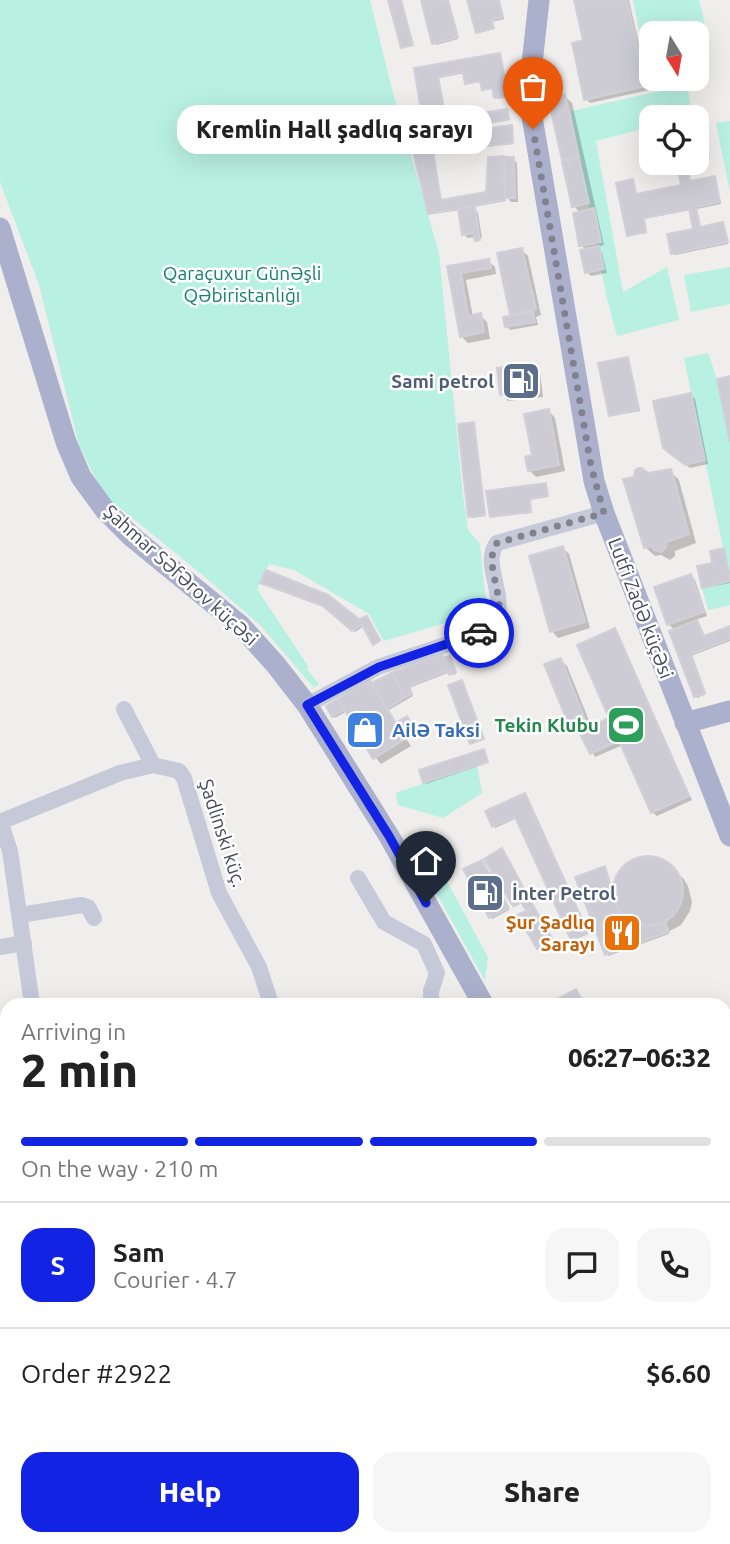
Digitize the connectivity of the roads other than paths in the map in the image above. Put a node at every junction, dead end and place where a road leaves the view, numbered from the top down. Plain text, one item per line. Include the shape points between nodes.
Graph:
1 (539, 0) edge
2 (0, 228) edge
3 (604, 513) junction
4 (307, 705) junction
5 (124, 709) dead end
6 (730, 710) edge
7 (685, 723) junction
8 (153, 765) junction
9 (0, 822) edge
10 (730, 836) edge
11 (358, 878) dead end
12 (20, 915) junction
13 (94, 918) dead end
14 (24, 943) junction
15 (0, 947) edge
16 (451, 947) junction
17 (430, 957) junction
18 (31, 998) edge
19 (269, 998) edge
20 (431, 998) edge
21 (480, 998) edge

1 - 3 main road, Lutfi Zadə küçəsi via 531,111 589,454
2 - 4 main road, Şahmar Səfərov küçəsi via 80,477 131,536 241,626
3 - 4 street via 497,543 492,554 499,608 493,626 484,632 379,667
3 - 7 main road, Lutfi Zadə küçəsi
4 - 16 main road, Şahmar Səfərov küçəsi
5 - 8 street
6 - 7 main road
7 - 10 main road, Lutfi Zadə küçəsi
8 - 9 street
8 - 19 street, Şadlinski küç. via 178,771 184,778 219,893
9 - 12 street via 10,851
11 - 17 street via 384,922 424,944
12 - 13 street via 82,905
12 - 14 street
14 - 15 street
14 - 18 street
16 - 17 street
16 - 21 main road, Şahmar Səfərov küçəsi
17 - 20 street via 437,972

